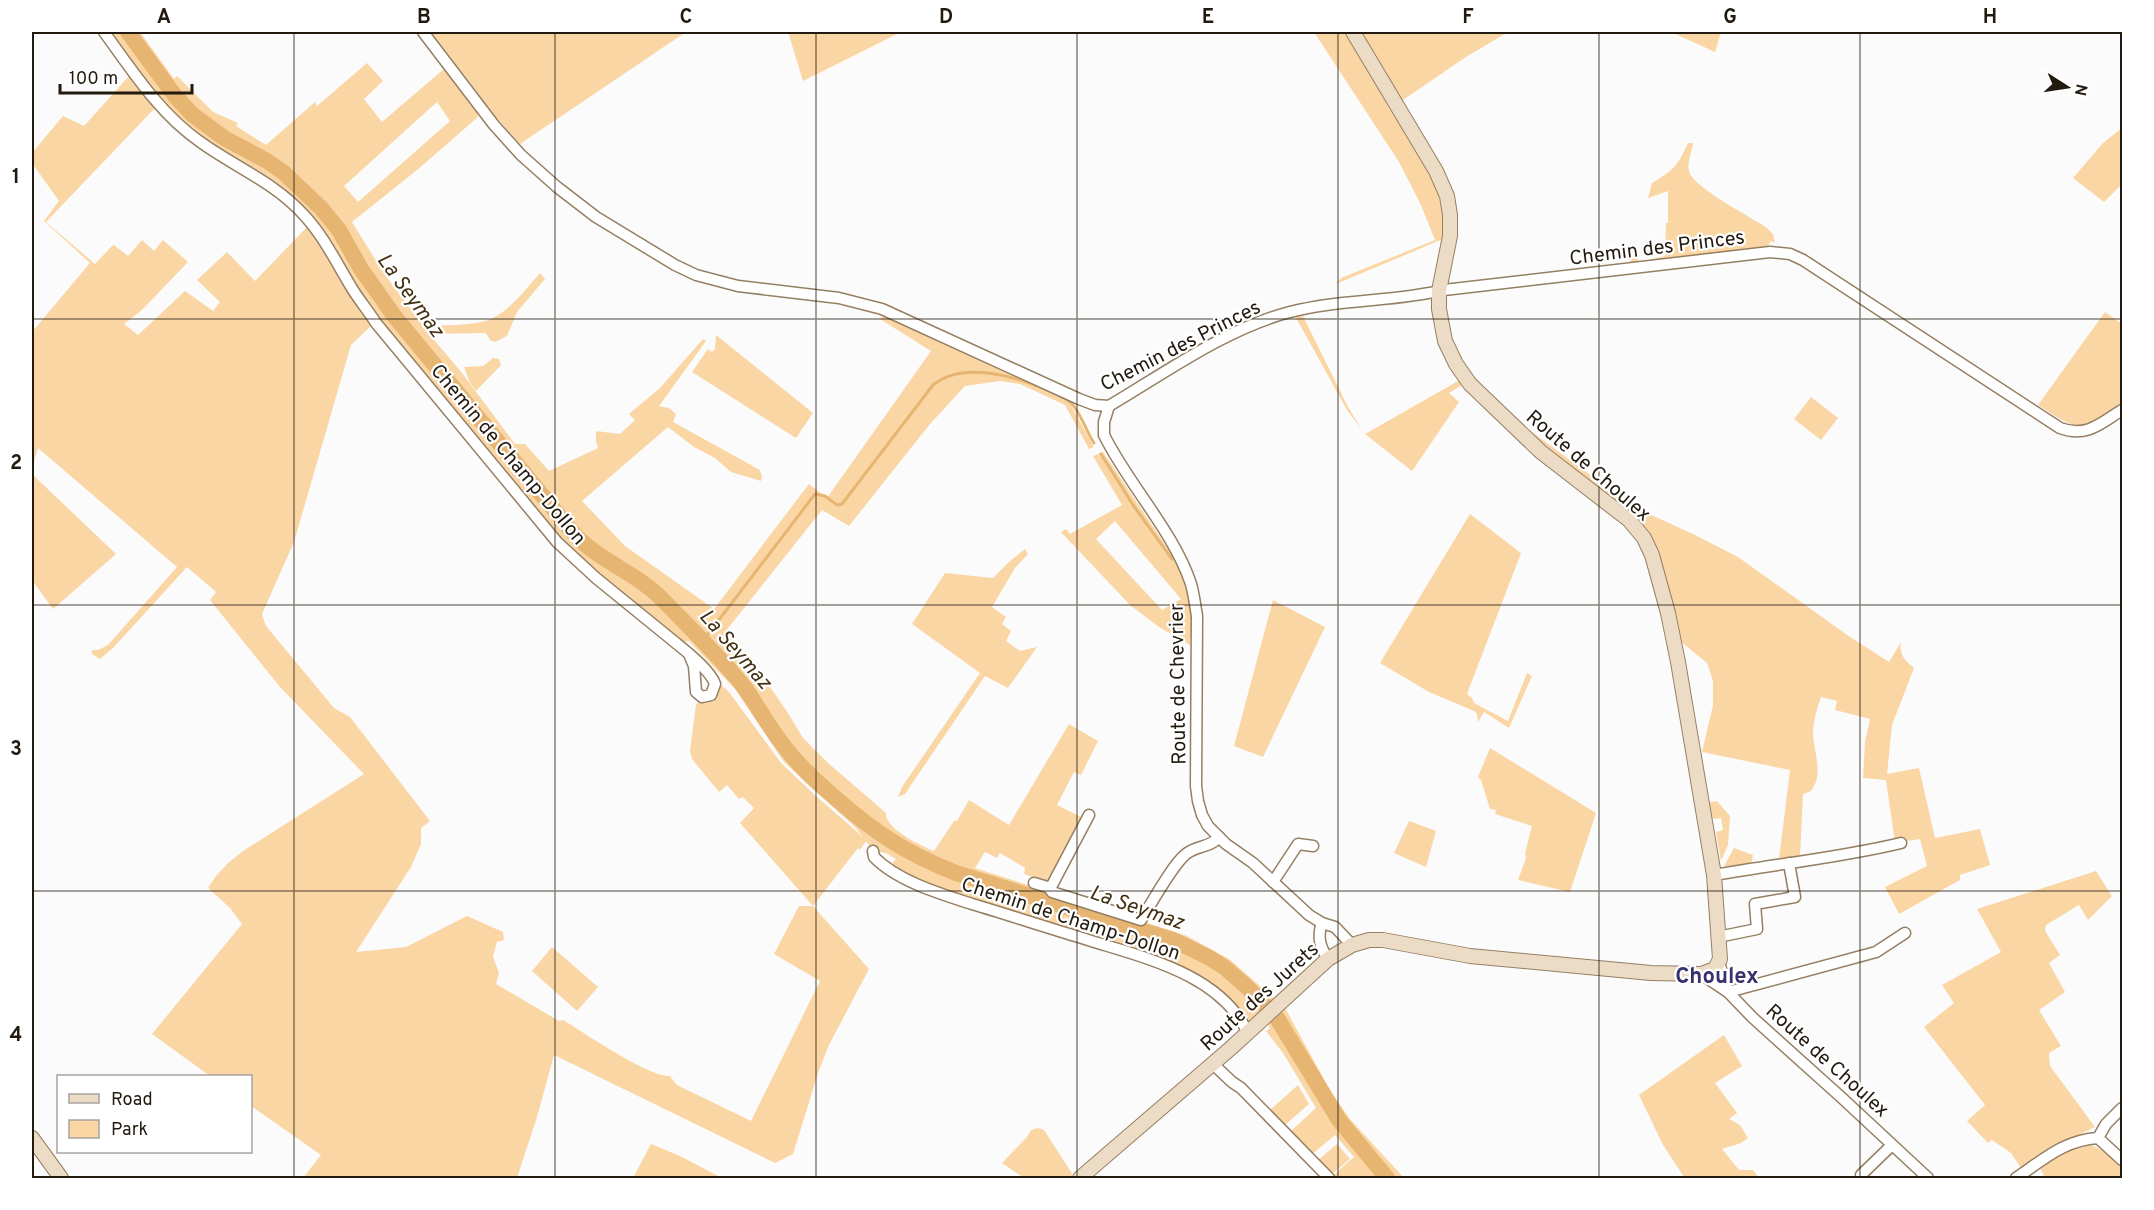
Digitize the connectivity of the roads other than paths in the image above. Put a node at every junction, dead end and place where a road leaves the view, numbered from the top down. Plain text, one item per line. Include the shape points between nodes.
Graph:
1 (104, 32) edge
2 (423, 32) edge
3 (1353, 32) edge
4 (1439, 291) junction
5 (1109, 406) junction
6 (2122, 410) edge
7 (689, 654) junction
8 (1089, 815) dead end
9 (1219, 837) junction
10 (1901, 843) dead end
11 (1313, 846) dead end
12 (873, 851) dead end
13 (1790, 863) junction
14 (1714, 875) junction
15 (1273, 882) junction
16 (1034, 883) dead end
17 (1051, 888) junction
18 (1322, 923) junction
19 (1905, 933) dead end
20 (1718, 937) junction
21 (1352, 945) junction
22 (1328, 959) junction
23 (1712, 968) junction
24 (1728, 992) junction
25 (1248, 1033) junction
26 (1213, 1064) junction
27 (2122, 1108) edge
28 (32, 1138) edge
29 (2098, 1138) junction
30 (1892, 1145) junction
31 (2122, 1160) edge
32 (1861, 1174) dead end
33 (61, 1179) edge
34 (1080, 1179) edge
35 (1329, 1179) edge
36 (1928, 1179) edge
37 (2016, 1179) edge

1 - 7 street, Chemin de Champ-Dollon via 155,100 184,129 283,195 304,215 376,323 557,542 578,564
2 - 5 street, Chemin des Princes via 521,155 596,217 675,265 738,286 830,296 882,309 1086,403
3 - 4 street, Route de Choulex via 1446,194 1449,236
4 - 5 street, Chemin des Princes via 1283,314 1215,344
4 - 6 street, Chemin des Princes via 1784,252 1803,260 2060,428 2085,431
4 - 14 street, Route de Choulex via 1445,341 1465,377 1550,459 1629,520 1649,548 1678,662
5 - 9 street, Route de Chevrier via 1104,435 1174,548 1191,584 1197,616 1197,801 1208,826
7 - 7 street, Chemin de Champ-Dollon via 696,692 702,697 711,695 715,688 712,676
8 - 17 street
9 - 15 street, Route de Chevrier
9 - 17 street via 1214,844 1183,856 1141,920 1052,892
10 - 13 street
11 - 15 street via 1298,844
12 - 25 street, Chemin de Champ-Dollon via 874,857 889,870 940,893 1174,969 1231,1007
13 - 14 street
13 - 20 street via 1795,897 1755,904 1757,929
14 - 20 street, Route de Choulex
15 - 18 street, Route de Chevrier
16 - 17 street
18 - 21 street, Route de Chevrier via 1335,927
18 - 22 street via 1320,947
19 - 24 street via 1876,952
20 - 23 street, Route de Choulex
21 - 22 street, Route des Jurets
21 - 23 street, Route des Jurets via 1383,940 1470,956 1627,971
22 - 25 street, Route des Jurets
23 - 24 street, Route de Choulex
23 - 24 street
24 - 30 street, Route de Choulex
25 - 26 street, Route des Jurets
26 - 34 street, Route des Jurets
26 - 35 street
27 - 29 street
28 - 33 street
29 - 31 street
29 - 37 street via 2068,1144
30 - 32 street
30 - 36 street, Route de Choulex

